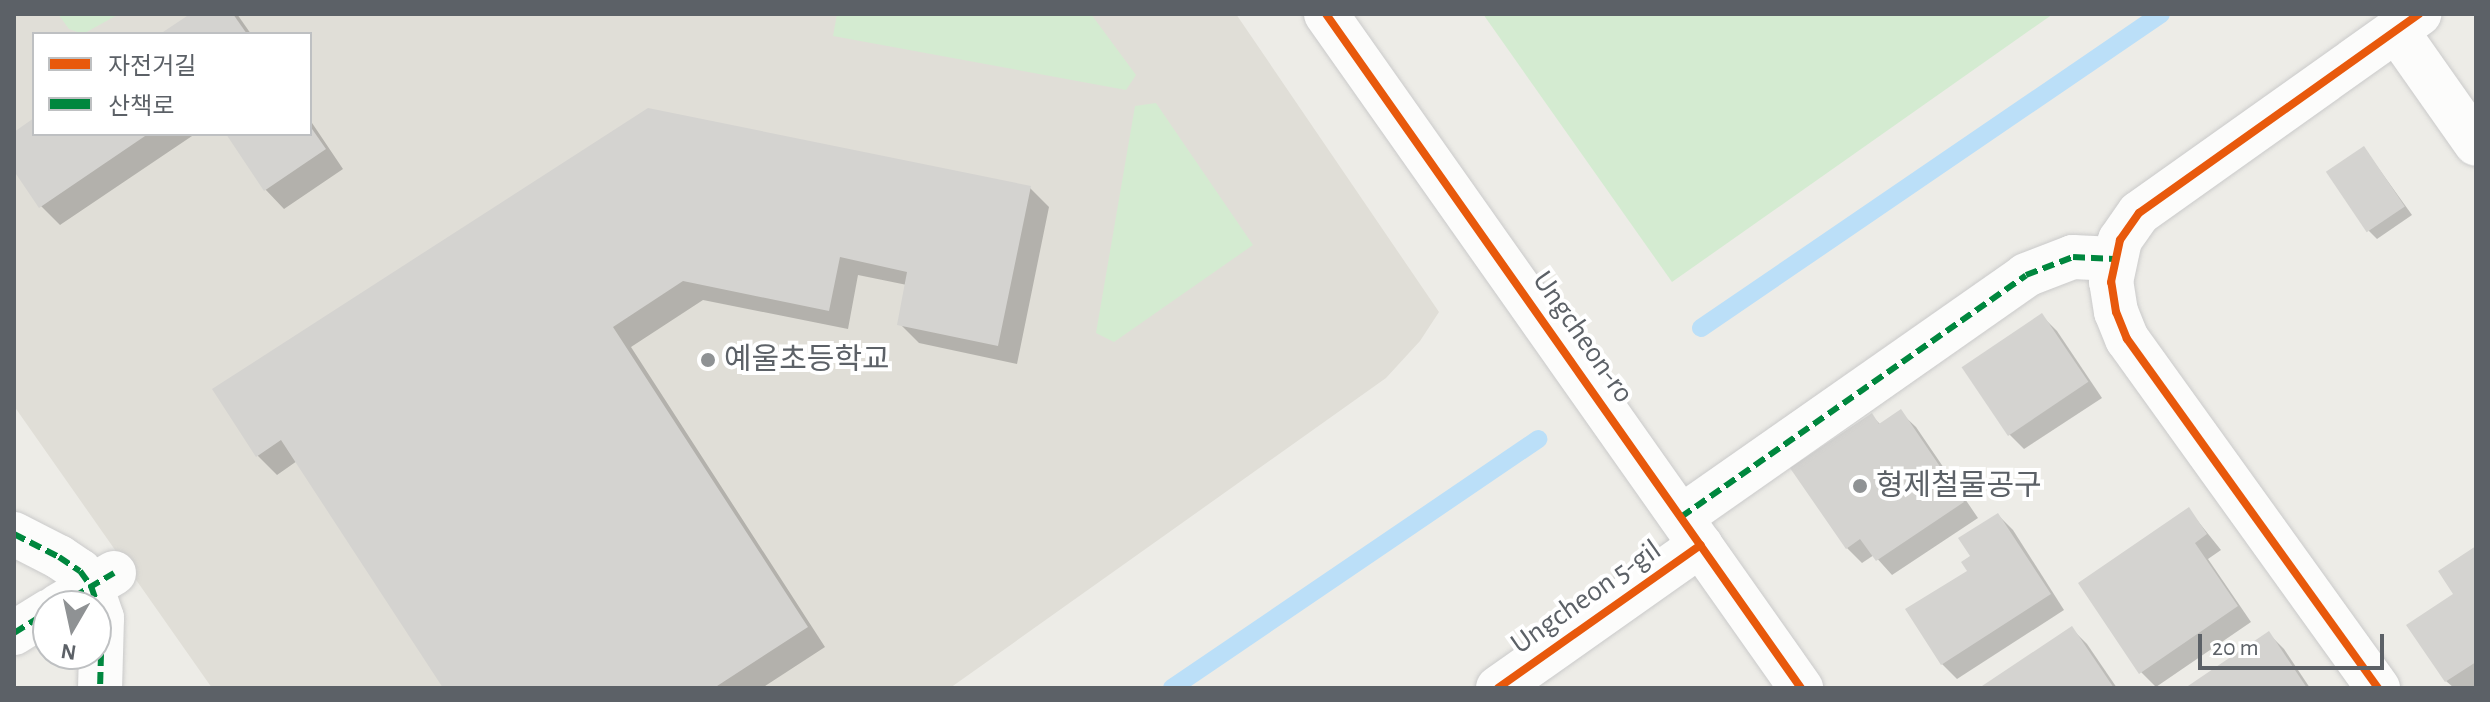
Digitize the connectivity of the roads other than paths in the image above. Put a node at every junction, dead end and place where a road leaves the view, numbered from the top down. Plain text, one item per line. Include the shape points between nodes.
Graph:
1 (1326, 14) edge
2 (2408, 22) edge
3 (2476, 144) edge
4 (2114, 259) junction
5 (1691, 531) junction
6 (14, 534) edge
7 (88, 588) edge
8 (32, 622) edge
9 (14, 633) edge
10 (100, 688) edge
11 (1498, 688) edge
12 (1801, 688) edge
13 (2378, 688) edge

1 - 5 street, Ungcheon-ro
2 - 3 street
2 - 4 street via 2139,213
4 - 5 street, Ungcheon 5-gil via 2073,257 2026,275
4 - 13 street via 2113,299 2127,339
5 - 11 street, Ungcheon 5-gil
5 - 12 street, Ungcheon-ro
6 - 7 street via 80,571
7 - 10 street via 102,618
8 - 9 street

